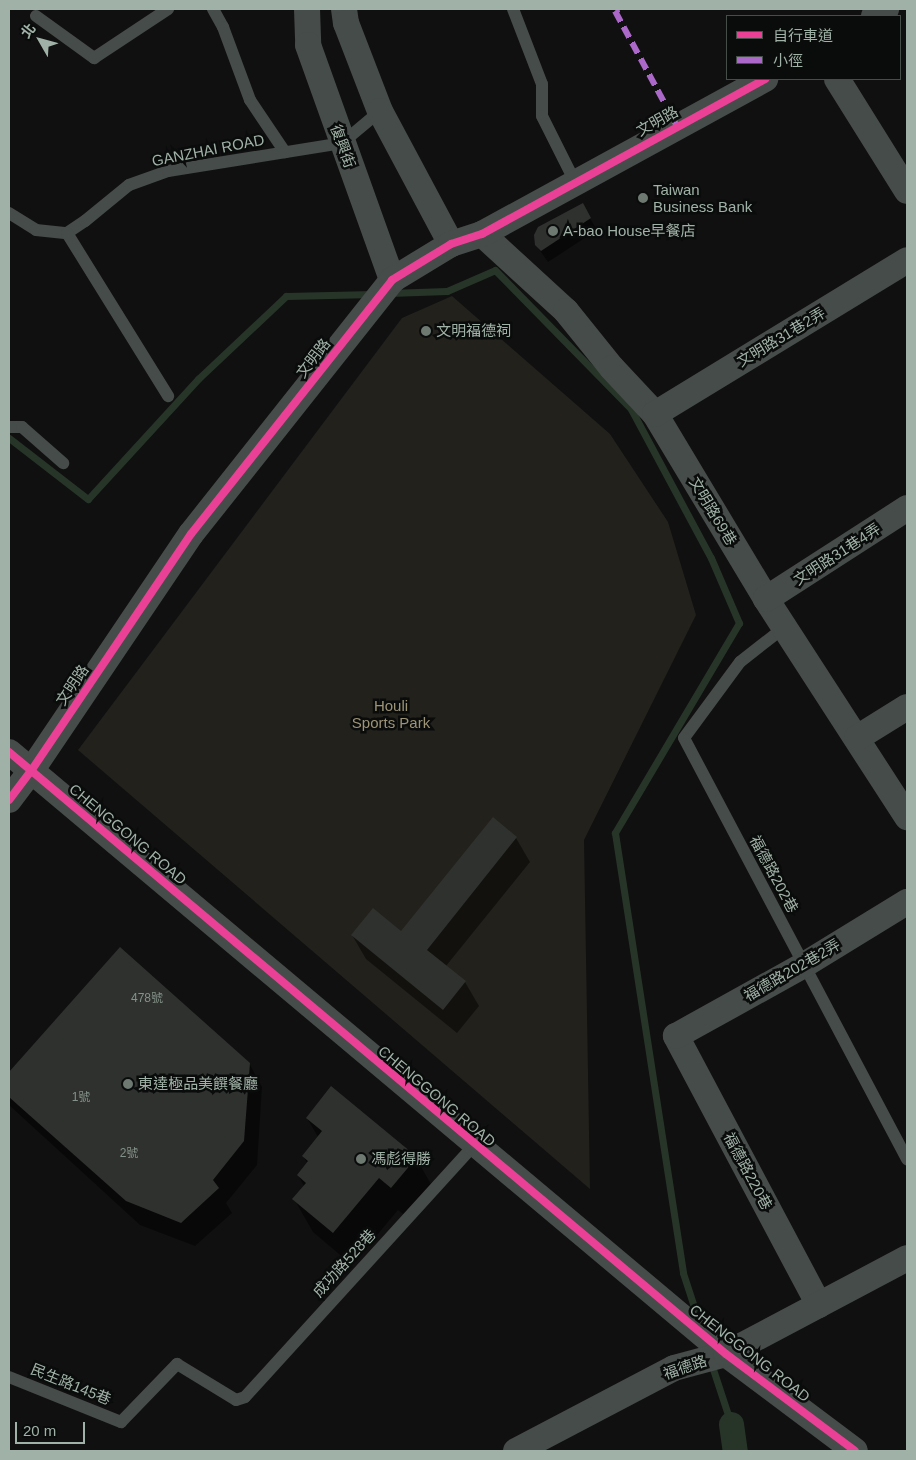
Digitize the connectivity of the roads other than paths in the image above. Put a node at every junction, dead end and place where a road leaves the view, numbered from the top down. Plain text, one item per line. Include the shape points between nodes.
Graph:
1 (168, 9) edge
2 (213, 9) edge
3 (307, 9) edge
4 (344, 9) edge
5 (513, 9) edge
6 (36, 16) dead end
7 (763, 80) edge
8 (838, 80) edge
9 (380, 111) junction
10 (342, 143) junction
11 (285, 152) junction
12 (575, 182) junction
13 (907, 191) edge
14 (9, 213) edge
15 (67, 233) junction
16 (482, 234) junction
17 (451, 244) junction
18 (907, 260) edge
19 (392, 280) junction
20 (168, 396) dead end
21 (655, 414) junction
22 (9, 427) edge
23 (63, 463) dead end
24 (907, 508) edge
25 (766, 599) junction
26 (786, 626) junction
27 (907, 707) edge
28 (857, 738) junction
29 (9, 752) edge
30 (32, 770) junction
31 (9, 800) edge
32 (907, 817) edge
33 (907, 902) edge
34 (804, 965) junction
35 (676, 1036) joint
36 (474, 1145) junction
37 (907, 1160) edge
38 (907, 1258) edge
39 (819, 1305) junction
40 (726, 1354) junction
41 (9, 1377) edge
42 (236, 1400) joint
43 (516, 1451) edge
44 (855, 1451) edge

1 - 6 lane via 94,58
2 - 11 lane, GANZHAI ROAD via 250,100
3 - 10 street, 復興街 via 308,45
4 - 9 street via 346,23
5 - 12 lane via 542,84 542,116
7 - 12 street, 文明路
8 - 13 street
9 - 10 lane
9 - 17 street
10 - 11 lane, GANZHAI ROAD
10 - 19 street, 復興街
11 - 15 lane, GANZHAI ROAD via 168,171 129,185
12 - 16 street, 文明路
14 - 15 lane via 36,230
15 - 20 lane
16 - 17 street, 文明路
16 - 21 street, 文明路69巷 via 566,311
17 - 19 street, 文明路
18 - 21 street, 文明路31巷2弄
19 - 30 street, 文明路 via 191,534
21 - 25 street, 文明路69巷
22 - 23 lane via 22,427
24 - 25 street, 文明路31巷4弄
25 - 26 street, 文明路69巷
26 - 28 street, 文明路69巷
26 - 34 lane, 福德路202巷 via 740,662 684,738
27 - 28 street
28 - 32 street, 文明路69巷
29 - 30 street, CHENGGONG ROAD
30 - 31 street, 文明路
30 - 36 street, CHENGGONG ROAD
33 - 34 street, 福德路202巷2弄
34 - 35 street, 福德路202巷2弄
34 - 37 lane, 福德路202巷
35 - 39 street, 福德路220巷
36 - 40 street, CHENGGONG ROAD
36 - 42 lane, 成功路528巷 via 245,1397
38 - 39 street, 福德路
39 - 40 street, 福德路
40 - 43 street, 福德路 via 674,1368
40 - 44 street, CHENGGONG ROAD
41 - 42 lane, 民生路145巷 via 121,1422 177,1364

